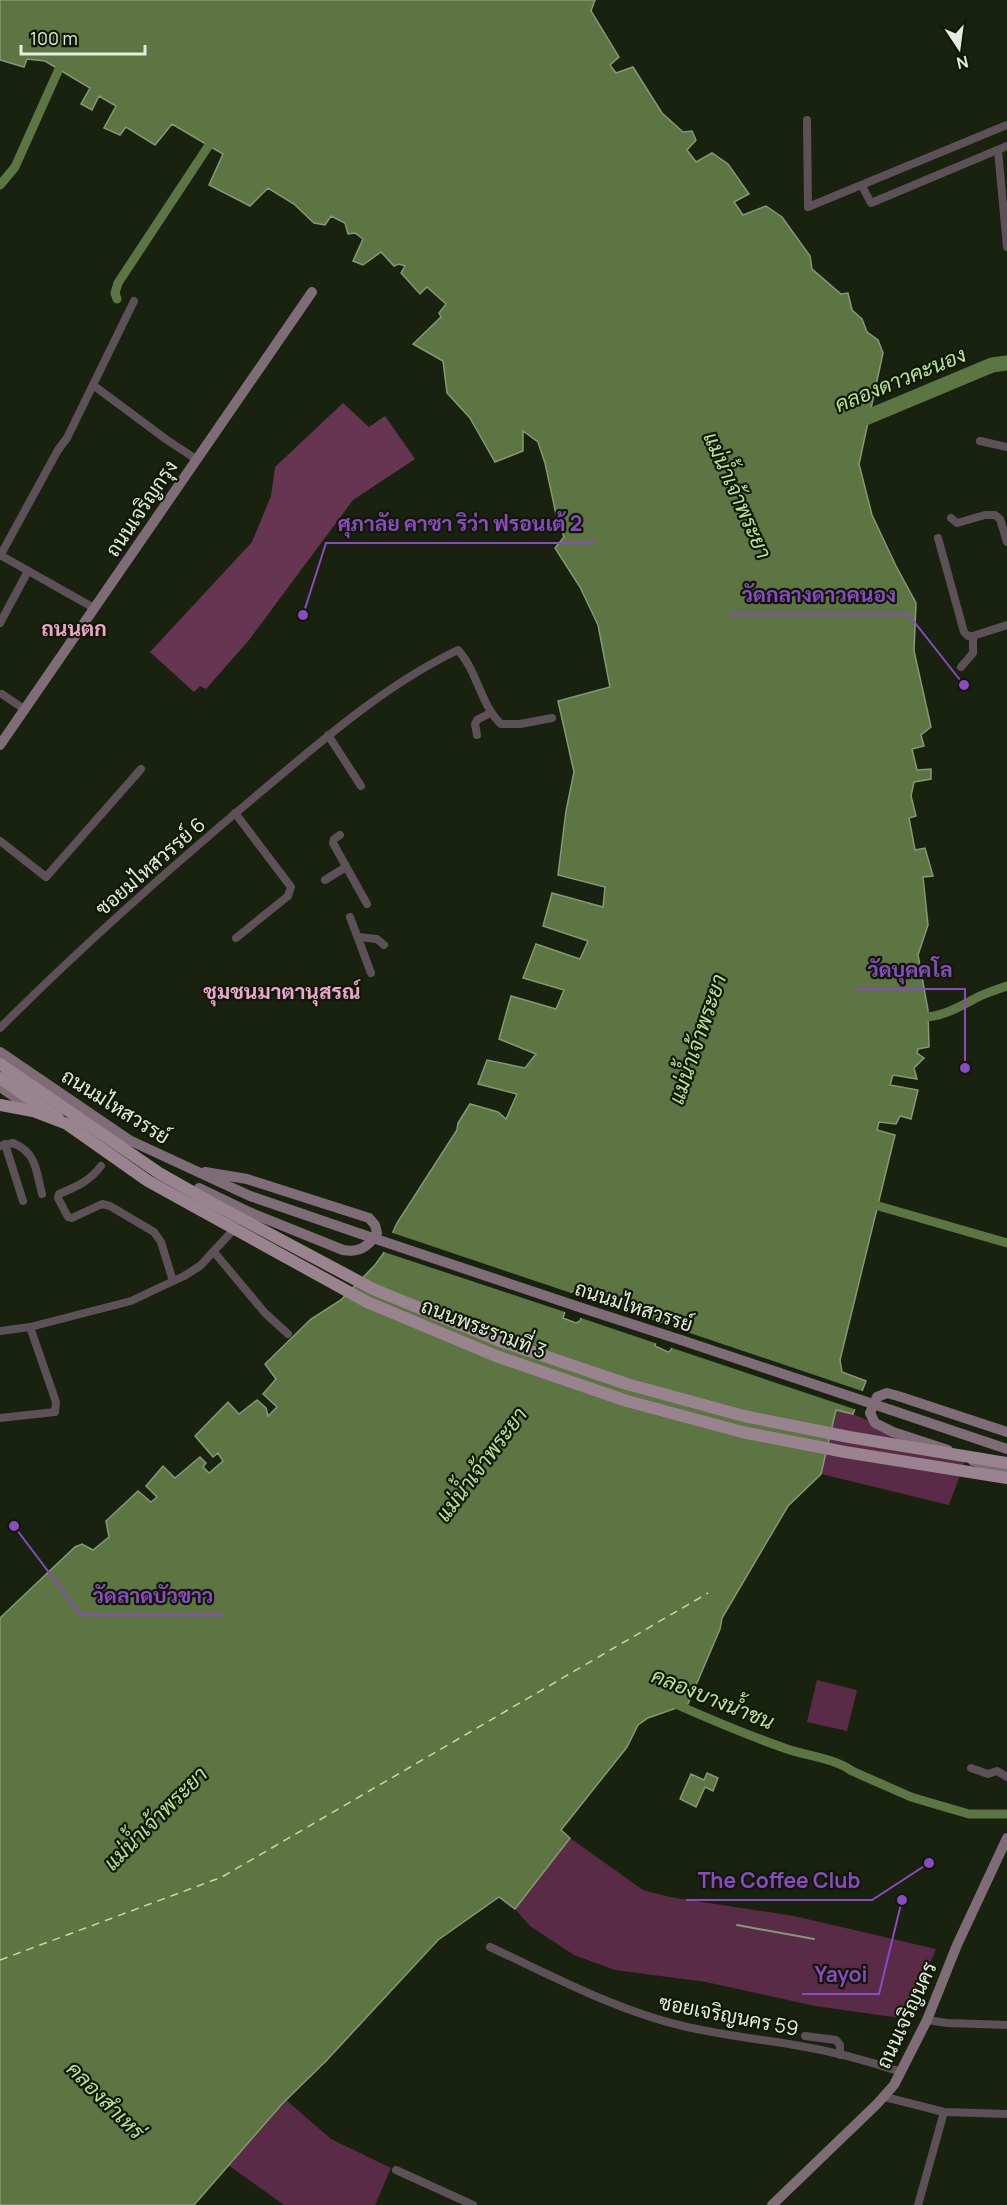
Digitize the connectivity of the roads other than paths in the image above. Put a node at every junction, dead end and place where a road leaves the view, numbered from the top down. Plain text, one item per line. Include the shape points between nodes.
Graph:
1 (807, 120) dead end
2 (1007, 125) edge
3 (1007, 146) edge
4 (998, 150) junction
5 (862, 186) junction
6 (1007, 247) edge
7 (312, 292) dead end
8 (134, 302) dead end
9 (93, 385) junction
10 (980, 441) dead end
11 (1007, 447) edge
12 (196, 459) junction
13 (951, 518) dead end
14 (938, 538) dead end
15 (1007, 542) edge
16 (0, 555) edge
17 (28, 571) junction
18 (94, 608) junction
19 (0, 623) edge
20 (1007, 625) edge
21 (973, 636) junction
22 (961, 667) dead end
23 (2, 694) dead end
24 (24, 709) junction
25 (490, 713) junction
26 (552, 717) dead end
27 (328, 735) junction
28 (477, 735) dead end
29 (0, 745) edge
30 (141, 769) dead end
31 (361, 786) dead end
32 (235, 813) junction
33 (340, 835) dead end
34 (0, 841) edge
35 (346, 867) junction
36 (325, 880) dead end
37 (367, 904) dead end
38 (350, 917) dead end
39 (236, 938) dead end
40 (358, 938) junction
41 (384, 945) dead end
42 (371, 973) dead end
43 (0, 1028) edge
44 (0, 1052) edge
45 (0, 1064) edge
46 (0, 1078) edge
47 (0, 1087) edge
48 (0, 1105) edge
49 (67, 1124) junction
50 (3, 1145) edge
51 (101, 1166) dead end
52 (196, 1171) junction
53 (199, 1188) junction
54 (42, 1194) dead end
55 (250, 1196) junction
56 (23, 1201) dead end
57 (249, 1212) junction
58 (214, 1252) junction
59 (172, 1281) junction
60 (30, 1327) junction
61 (0, 1331) edge
62 (288, 1334) dead end
63 (0, 1418) edge
64 (1007, 1432) edge
65 (1007, 1449) edge
66 (1007, 1463) edge
67 (1007, 1471) edge
68 (1007, 1478) edge
69 (971, 1768) dead end
70 (1007, 1777) edge
71 (1007, 1838) edge
72 (490, 1947) dead end
73 (927, 2020) junction
74 (1007, 2025) edge
75 (805, 2036) dead end
76 (840, 2055) junction
77 (901, 2072) junction
78 (885, 2097) junction
79 (944, 2112) junction
80 (1007, 2114) edge
81 (396, 2170) dead end
82 (462, 2203) edge
83 (473, 2205) edge
84 (772, 2205) edge
85 (918, 2205) edge

1 - 5 street via 808,207
2 - 5 street
3 - 4 street
4 - 5 street via 871,203
4 - 6 street
7 - 12 main road, ถนนเจริญกรุง
8 - 9 street
9 - 12 street
9 - 16 street via 68,438
10 - 11 street
12 - 18 main road, ถนนเจริญกรุง
13 - 15 street via 957,523 995,515
14 - 21 street via 964,632
16 - 17 street
17 - 18 street
17 - 19 street
18 - 24 main road, ถนนเจริญกรุง
20 - 21 street
21 - 22 street via 973,653
23 - 24 street
24 - 29 main road, ถนนเจริญกรุง
25 - 26 street via 501,724 509,725
25 - 27 street, ซอยมไหสวรรย์ 6 via 458,650 361,709
25 - 28 street via 475,724
27 - 31 street
27 - 32 street, ซอยมไหสวรรย์ 6
30 - 34 street via 46,877
32 - 39 street via 291,887 288,896
32 - 43 street, ซอยมไหสวรรย์ 6 via 65,963
33 - 35 street via 333,843
35 - 36 street
35 - 37 street
38 - 40 street
40 - 41 street via 377,939
40 - 42 street
44 - 52 main road, ถนนมไหสวรรย์ via 131,1141
45 - 66 main road, ถนนพระรามที่ 3, bridge via 159,1173 210,1202 373,1289 500,1341 627,1384 744,1416
46 - 49 main road, ถนนพระรามที่ 3, bridge
47 - 53 main road, ถนนมไหสวรรย์ via 99,1148
48 - 49 main road, bridge via 33,1111
49 - 68 main road, ถนนพระรามที่ 3, bridge via 148,1181 358,1297 496,1356 627,1401 742,1432
50 - 54 street via 13,1143 28,1151
50 - 56 street
51 - 59 street via 84,1183 59,1194 70,1218 102,1204 154,1232 161,1242
52 - 55 main road, ถนนมไหสวรรย์
52 - 57 main road via 247,1179 369,1218 377,1233 361,1250 343,1250
53 - 55 main road, ถนนมไหสวรรย์
53 - 57 main road
55 - 65 main road, ถนนมไหสวรรย์, bridge
57 - 58 street
58 - 59 street via 200,1266
58 - 62 street via 265,1313
59 - 60 street via 131,1301
60 - 61 street
60 - 63 street via 56,1409 52,1413
64 - 67 main road via 886,1393 877,1397 870,1413 875,1423 893,1432
69 - 70 street
71 - 73 main road, ถนนเจริญนคร
72 - 76 street, ซอยเจริญนคร 59 via 645,2016
73 - 74 street
73 - 77 main road, ถนนเจริญนคร
75 - 76 street via 836,2040
76 - 77 street, ซอยเจริญนคร 59
77 - 78 main road, ถนนเจริญนคร
78 - 79 street
78 - 84 main road, ถนนเจริญนคร
79 - 80 street
79 - 85 street
81 - 82 street
82 - 83 street

